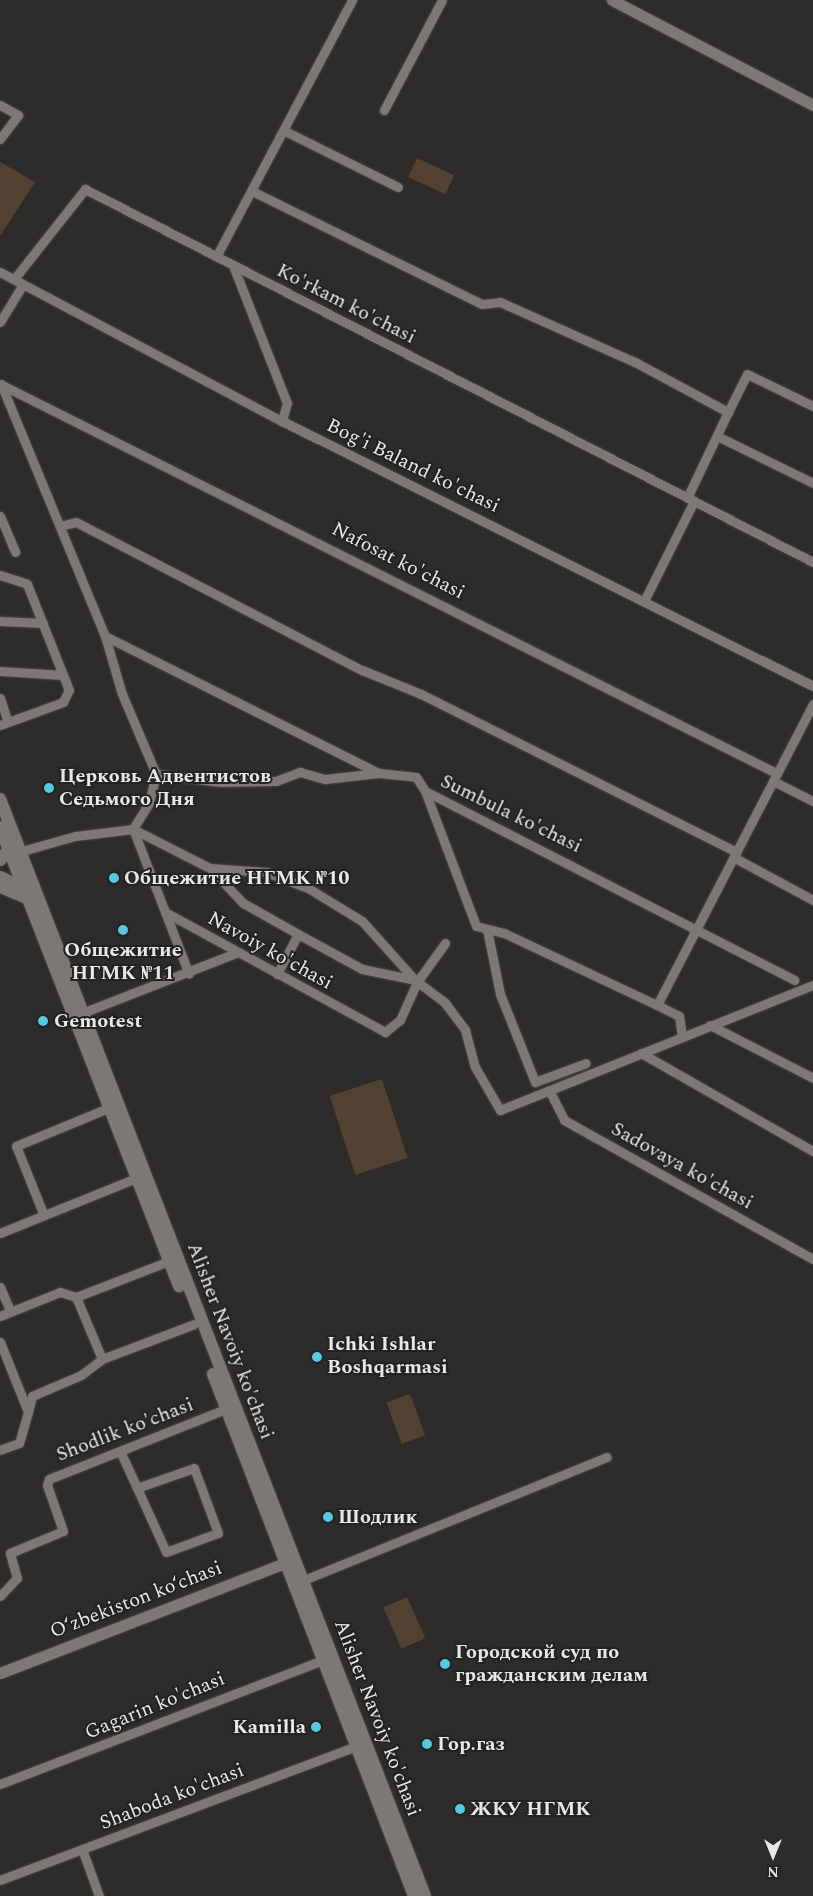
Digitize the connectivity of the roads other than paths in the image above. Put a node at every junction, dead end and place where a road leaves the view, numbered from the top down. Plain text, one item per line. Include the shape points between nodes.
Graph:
1 (352, 0) edge
2 (442, 0) edge
3 (612, 0) edge
4 (0, 105) edge
5 (813, 105) edge
6 (384, 110) dead end
7 (285, 131) junction
8 (0, 138) edge
9 (398, 187) dead end
10 (252, 191) junction
11 (217, 255) junction
12 (234, 268) junction
13 (0, 272) edge
14 (14, 279) junction
15 (22, 286) junction
16 (0, 322) edge
17 (1, 383) edge
18 (813, 406) edge
19 (728, 412) junction
20 (282, 421) junction
21 (718, 436) junction
22 (813, 483) edge
23 (690, 499) junction
24 (0, 516) edge
25 (60, 526) junction
26 (15, 552) dead end
27 (813, 562) edge
28 (0, 575) edge
29 (644, 601) junction
30 (0, 620) edge
31 (43, 623) junction
32 (105, 636) junction
33 (0, 671) edge
34 (63, 675) junction
35 (813, 686) edge
36 (0, 698) edge
37 (813, 704) edge
38 (4, 724) edge
39 (380, 773) junction
40 (156, 774) junction
41 (774, 777) junction
42 (425, 791) junction
43 (0, 799) edge
44 (813, 801) edge
45 (0, 827) edge
46 (133, 830) junction
47 (9, 853) edge
48 (736, 855) junction
49 (210, 868) junction
50 (0, 876) edge
51 (0, 887) edge
52 (32, 896) junction
53 (813, 900) edge
54 (165, 912) junction
55 (487, 928) junction
56 (696, 928) junction
57 (298, 934) junction
58 (445, 943) dead end
59 (236, 953) junction
60 (189, 974) junction
61 (277, 974) junction
62 (794, 980) dead end
63 (416, 981) junction
64 (813, 985) edge
65 (657, 1005) junction
66 (82, 1013) junction
67 (710, 1025) junction
68 (682, 1037) junction
69 (641, 1053) junction
70 (586, 1063) dead end
71 (813, 1078) edge
72 (549, 1090) junction
73 (113, 1106) junction
74 (813, 1152) edge
75 (140, 1176) junction
76 (43, 1213) junction
77 (0, 1233) edge
78 (813, 1258) edge
79 (169, 1261) junction
80 (0, 1287) edge
81 (76, 1297) junction
82 (10, 1310) junction
83 (0, 1316) edge
84 (194, 1324) junction
85 (0, 1342) edge
86 (102, 1359) junction
87 (226, 1409) junction
88 (28, 1412) junction
89 (0, 1450) edge
90 (120, 1451) junction
91 (606, 1457) dead end
92 (136, 1488) junction
93 (285, 1563) junction
94 (299, 1582) junction
95 (0, 1596) edge
96 (323, 1660) junction
97 (0, 1672) edge
98 (356, 1746) junction
99 (0, 1784) edge
100 (82, 1849) junction
101 (0, 1880) edge
102 (99, 1896) edge
103 (414, 1896) edge
104 (426, 1896) edge

1 - 7 street
2 - 6 street
3 - 5 street
4 - 8 street via 18,116
7 - 9 street
7 - 10 street
10 - 11 street
10 - 19 street via 482,304 500,302 635,362
11 - 12 street, Ko'rkam ko'chasi
11 - 14 street, Ko'rkam ko'chasi via 85,189
12 - 20 street via 287,403
12 - 23 street, Ko'rkam ko'chasi
13 - 14 street, Bog'i Baland ko'chasi
14 - 15 street, Bog'i Baland ko'chasi
15 - 16 street
15 - 20 street, Bog'i Baland ko'chasi
17 - 25 street
17 - 41 street, Nafosat ko'chasi
18 - 19 street via 747,374
19 - 21 street
20 - 29 street, Bog'i Baland ko'chasi
21 - 22 street
21 - 23 street
23 - 27 street, Ko'rkam ko'chasi
23 - 29 street
24 - 26 street
25 - 32 street
25 - 48 street via 76,522 362,670 421,694
28 - 31 street via 28,584
29 - 35 street, Bog'i Baland ko'chasi
30 - 31 street
31 - 34 street
32 - 39 street, Sumbula ko'chasi
32 - 40 street via 122,694
33 - 34 street
34 - 38 street via 68,690 63,702
36 - 38 street
37 - 41 street
39 - 40 street via 325,779 300,772 276,781 221,782
39 - 42 street, Sumbula ko'chasi via 416,777
40 - 46 street via 149,803
41 - 44 street, Nafosat ko'chasi
41 - 48 street
42 - 55 street via 476,926
42 - 56 street, Sumbula ko'chasi
43 - 47 main road, Alisher Navoiy ko'chasi
45 - 47 main road, Alisher Navoiy ko'chasi
46 - 47 street via 75,836
46 - 49 street
46 - 54 street
47 - 52 main road, Alisher Navoiy ko'chasi
48 - 53 street
48 - 56 street
49 - 57 street, Navoiy ko'chasi via 243,903
49 - 63 street via 266,872 308,888 362,922
50 - 52 street
51 - 52 street
52 - 66 main road, Alisher Navoiy ko'chasi
52 - 73 main road, Alisher Navoiy ko'chasi
54 - 59 street, Navoiy ko'chasi
54 - 60 street
55 - 65 street
55 - 70 street via 500,994 535,1082
56 - 62 street, Sumbula ko'chasi
56 - 65 street
57 - 61 street
57 - 63 street, Navoiy ko'chasi via 362,969
58 - 63 street
59 - 60 street
59 - 61 street, Navoiy ko'chasi
60 - 66 street
61 - 63 street, Navoiy ko'chasi via 384,1032 400,1020
63 - 72 street via 445,1003 465,1030 475,1067 500,1110
64 - 67 street
65 - 68 street via 679,1016
66 - 73 main road, Alisher Navoiy ko'chasi
67 - 68 street
67 - 71 street
68 - 69 street
69 - 72 street
69 - 74 street
72 - 78 street, Sadovaya ko'chasi via 564,1120
73 - 75 main road, Alisher Navoiy ko'chasi
73 - 76 street via 16,1146
75 - 76 street
75 - 79 main road, Alisher Navoiy ko'chasi
75 - 94 main road, Alisher Navoiy ko'chasi
76 - 77 street
79 - 81 street
79 - 84 main road, Alisher Navoiy ko'chasi
80 - 82 street
81 - 82 street via 60,1292
81 - 86 street
82 - 83 street
84 - 86 street
84 - 87 main road, Alisher Navoiy ko'chasi
85 - 88 street
86 - 88 street via 81,1375 32,1396
87 - 90 street, Shodlik ko'chasi
87 - 93 main road, Alisher Navoiy ko'chasi
88 - 89 street via 19,1443
90 - 92 street
90 - 95 street, Shodlik ko'chasi via 49,1479 47,1485 63,1530 10,1553 17,1578
91 - 94 street
92 - 92 street via 166,1552 218,1533 194,1468
93 - 94 main road, Alisher Navoiy ko'chasi
93 - 97 street, O‘zbekiston ko‘chasi
94 - 96 main road, Alisher Navoiy ko'chasi
94 - 104 main road, Alisher Navoiy ko'chasi
96 - 98 main road, Alisher Navoiy ko'chasi
96 - 99 street, Gagarin ko'chasi
98 - 100 street, Shaboda ko'chasi
98 - 103 main road, Alisher Navoiy ko'chasi
100 - 101 street, Shaboda ko'chasi
100 - 102 street

